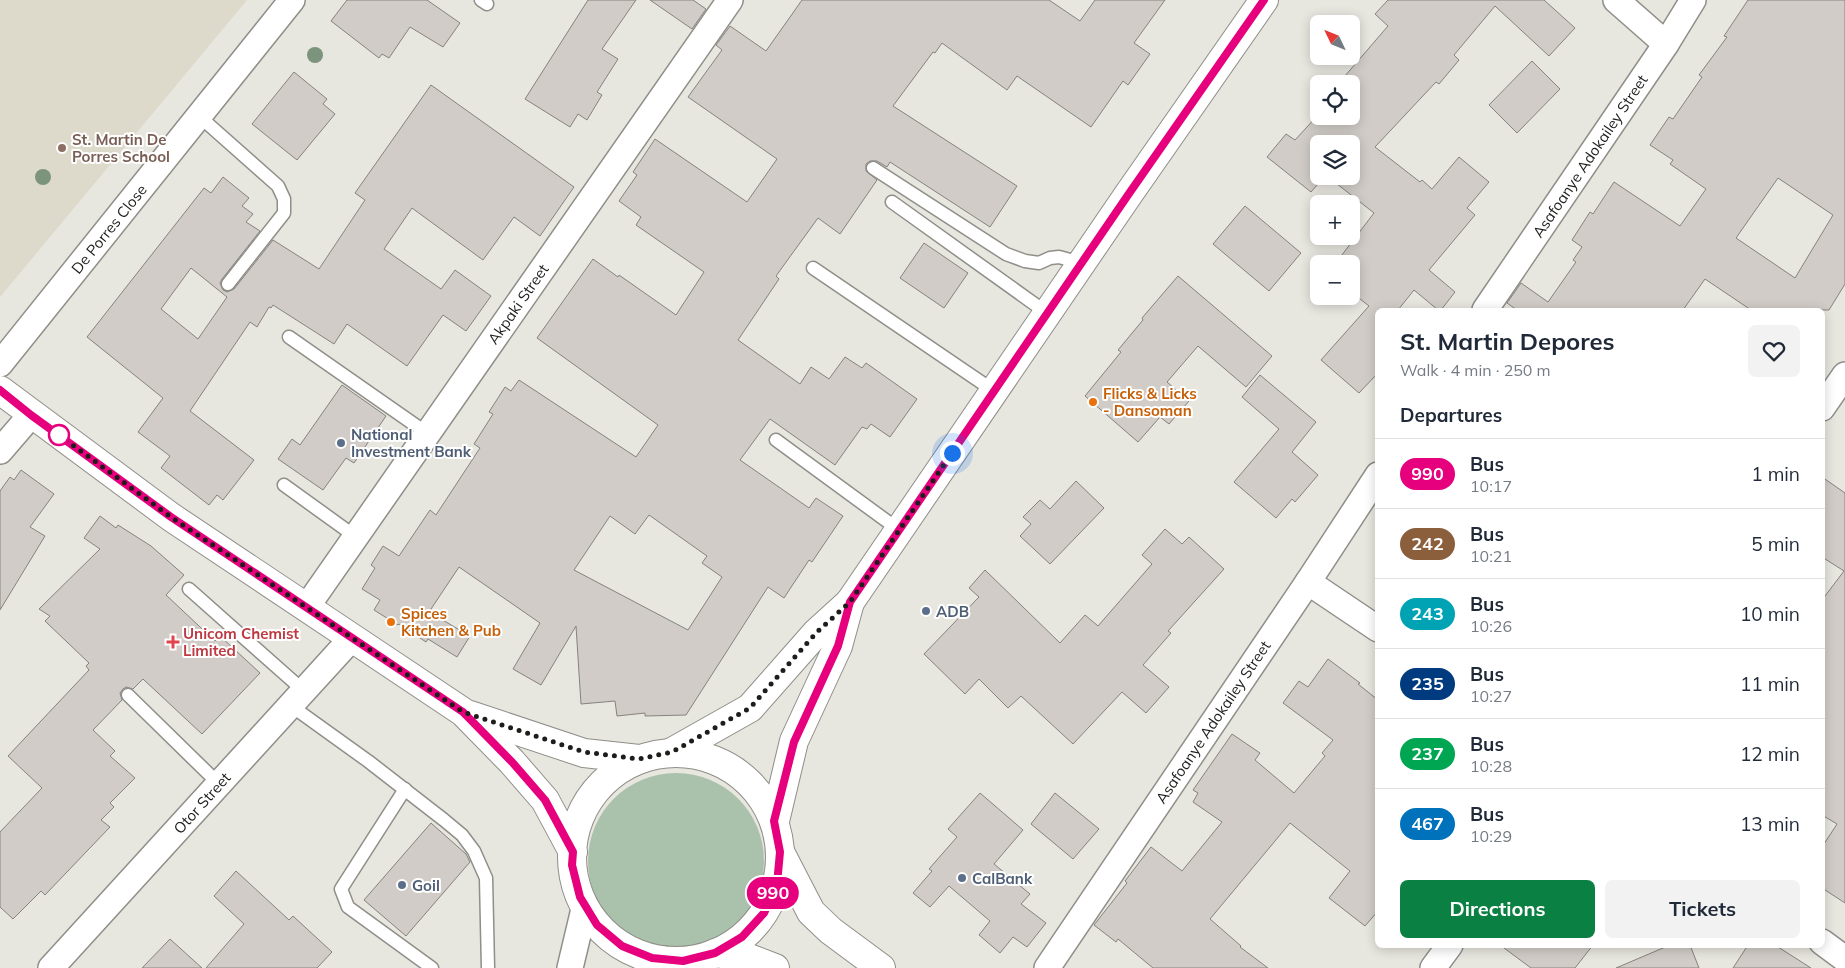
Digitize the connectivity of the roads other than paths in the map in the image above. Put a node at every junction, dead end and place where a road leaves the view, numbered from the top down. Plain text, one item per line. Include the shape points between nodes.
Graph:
1 (292, 0) edge
2 (730, 0) edge
3 (1264, 0) edge
4 (1616, 0) edge
5 (1693, 0) edge
6 (1666, 44) junction
7 (199, 116) junction
8 (874, 168) dead end
9 (892, 202) dead end
10 (1082, 264) junction
11 (813, 268) dead end
12 (228, 284) dead end
13 (1486, 308) edge
14 (1047, 313) junction
15 (289, 337) dead end
16 (0, 364) edge
17 (1845, 374) edge
18 (0, 390) edge
19 (994, 391) junction
20 (1825, 404) edge
21 (31, 415) junction
22 (428, 434) junction
23 (776, 440) dead end
24 (0, 451) edge
25 (1375, 480) edge
26 (284, 485) dead end
27 (899, 530) junction
28 (356, 537) junction
29 (1308, 582) junction
30 (189, 589) dead end
31 (850, 602) junction
32 (306, 608) junction
33 (1375, 627) edge
34 (352, 638) junction
35 (128, 695) dead end
36 (297, 698) junction
37 (463, 712) junction
38 (672, 752) junction
39 (639, 759) junction
40 (219, 784) junction
41 (405, 789) junction
42 (774, 821) junction
43 (573, 852) junction
44 (780, 852) junction
45 (585, 906) junction
46 (1825, 944) edge
47 (1448, 948) edge
48 (715, 953) junction
49 (1845, 958) edge
50 (655, 964) edge
51 (51, 968) edge
52 (432, 968) edge
53 (488, 968) edge
54 (570, 968) edge
55 (775, 968) edge
56 (881, 968) edge
57 (1047, 968) edge
58 (1433, 968) edge

1 - 7 street, De Porres Close
2 - 22 street, Akpaki Street
3 - 10 main road
4 - 6 street
5 - 6 street, Asafoanye Adokailey Street
6 - 13 street, Asafoanye Adokailey Street
7 - 12 lane via 278,186 284,199 284,213
7 - 16 street, De Porres Close
8 - 10 lane via 1006,254 1039,263 1059,257
9 - 14 lane
10 - 14 main road
11 - 19 lane
14 - 19 main road
15 - 22 lane
17 - 20 street
18 - 21 main road
19 - 27 main road
21 - 24 street
21 - 32 main road via 171,517
22 - 28 street, Akpaki Street
23 - 27 lane
25 - 29 street, Asafoanye Adokailey Street
26 - 28 lane
27 - 31 main road
28 - 32 street, Akpaki Street
29 - 33 street
29 - 57 street, Asafoanye Adokailey Street
30 - 36 lane
31 - 38 main road via 817,632 750,708
31 - 42 main road via 838,646 794,742
32 - 34 main road
34 - 36 street, Otor Street
34 - 37 main road
35 - 40 lane
36 - 40 street, Otor Street
36 - 41 lane
37 - 39 main road via 584,752
37 - 43 main road via 545,800
38 - 39 main road
38 - 42 main road via 705,756 735,770 759,792
39 - 43 main road via 610,776 587,802 575,833
40 - 51 street, Otor Street
41 - 52 lane via 341,889 348,907
41 - 53 lane via 456,830 474,851 486,878
42 - 44 main road
43 - 45 main road via 572,865
44 - 48 main road via 777,884 764,913 742,937
44 - 56 main road via 811,912
45 - 50 main road via 597,925 622,946 652,958
45 - 54 street
46 - 49 street
47 - 58 street
48 - 50 main road
48 - 55 main road via 749,958

